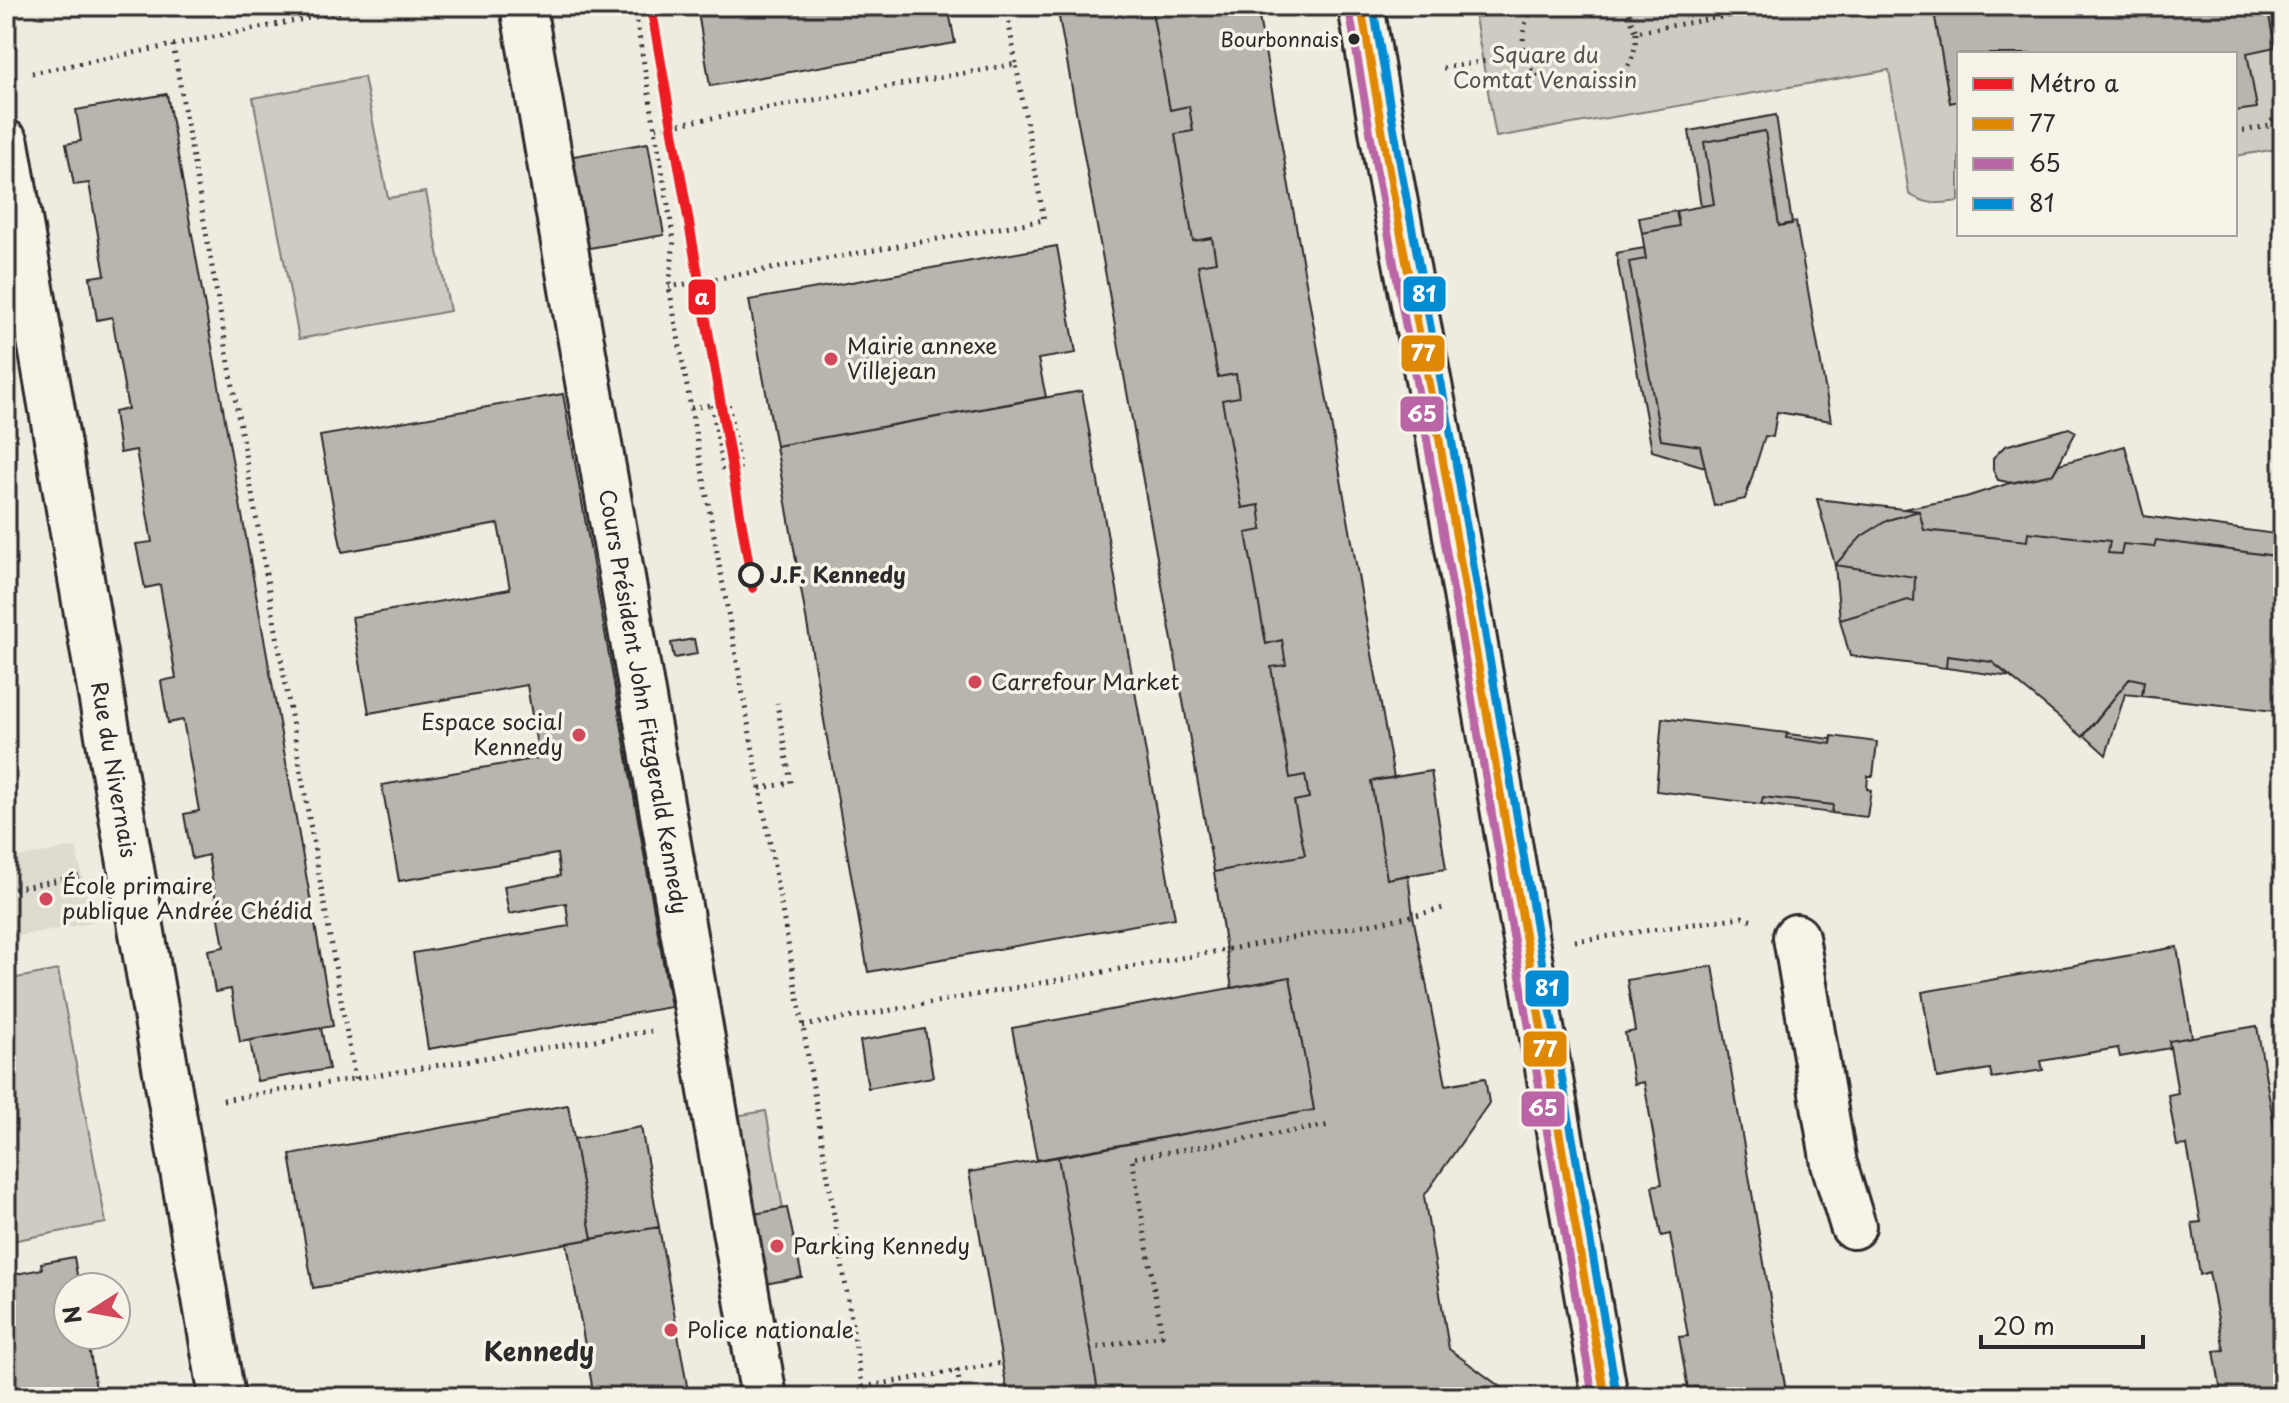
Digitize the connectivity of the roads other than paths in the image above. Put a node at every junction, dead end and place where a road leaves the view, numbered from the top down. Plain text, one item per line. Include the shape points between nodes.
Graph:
1 (523, 6) edge
2 (1361, 6) edge
3 (6, 143) edge
4 (1796, 937) road end
5 (1853, 1226) dead end
6 (222, 1397) edge
7 (764, 1397) edge
8 (1605, 1397) edge

1 - 7 street, Cours Président John Fitzgerald Kennedy
2 - 8 street
3 - 6 street, Rue du Nivernais
4 - 5 street via 1834,1164

